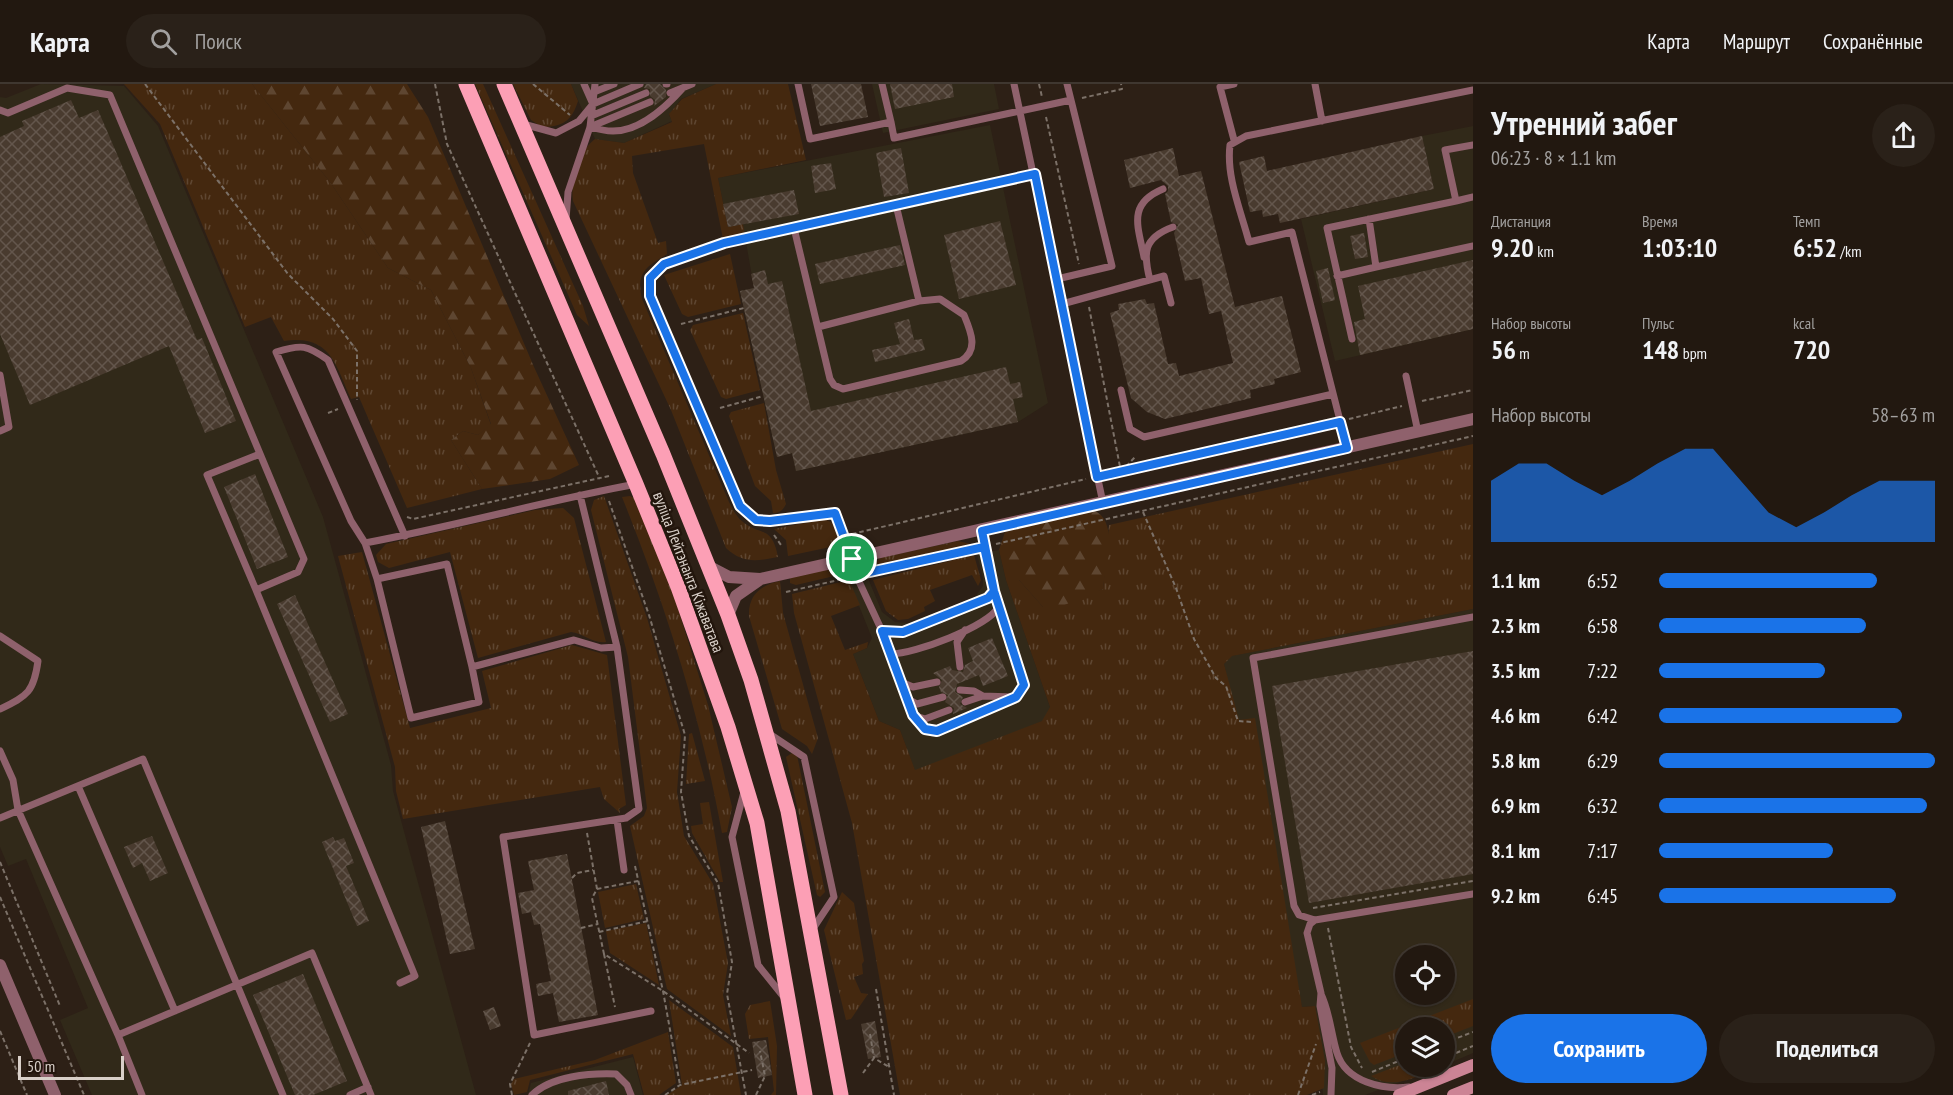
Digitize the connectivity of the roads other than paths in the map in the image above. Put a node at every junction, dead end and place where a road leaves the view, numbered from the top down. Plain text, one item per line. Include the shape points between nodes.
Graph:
1 (466, 84) edge
2 (504, 84) edge
3 (584, 84) edge
4 (614, 84) edge
5 (640, 84) edge
6 (692, 84) edge
7 (798, 84) edge
8 (882, 84) edge
9 (1014, 84) edge
10 (1067, 84) edge
11 (1234, 84) edge
12 (1315, 84) edge
13 (1452, 84) edge
14 (595, 88) edge
15 (683, 88) junction
16 (1473, 90) edge
17 (646, 93) dead end
18 (670, 93) dead end
19 (1455, 94) junction
20 (1071, 100) junction
21 (650, 102) dead end
22 (593, 104) junction
23 (0, 110) edge
24 (1020, 112) junction
25 (591, 116) junction
26 (1322, 121) junction
27 (891, 122) junction
28 (523, 124) junction
29 (590, 128) junction
30 (1234, 140) junction
31 (1473, 145) edge
32 (1035, 174) junction
33 (1163, 189) dead end
34 (1473, 197) edge
35 (1456, 201) junction
36 (896, 205) junction
37 (1370, 219) junction
38 (566, 225) junction
39 (1173, 227) dead end
40 (794, 228) junction
41 (1473, 246) edge
42 (1144, 257) junction
43 (1376, 267) junction
44 (1337, 276) junction
45 (1057, 279) junction
46 (1150, 280) junction
47 (919, 301) junction
48 (1171, 303) dead end
49 (1062, 304) junction
50 (818, 327) junction
51 (1352, 339) dead end
52 (0, 375) edge
53 (1406, 376) dead end
54 (1121, 390) dead end
55 (1333, 394) junction
56 (1473, 419) edge
57 (0, 431) edge
58 (1418, 432) junction
59 (1347, 448) junction
60 (260, 454) junction
61 (636, 484) junction
62 (580, 495) junction
63 (1103, 503) junction
64 (982, 531) junction
65 (405, 536) junction
66 (365, 543) junction
67 (852, 559) junction
68 (708, 566) junction
69 (377, 579) junction
70 (760, 579) junction
71 (256, 590) junction
72 (994, 591) junction
73 (999, 608) junction
74 (728, 615) junction
75 (1473, 617) edge
76 (965, 629) junction
77 (882, 631) junction
78 (0, 636) edge
79 (617, 647) junction
80 (891, 654) junction
81 (472, 667) junction
82 (960, 667) dead end
83 (901, 682) junction
84 (937, 682) dead end
85 (960, 690) dead end
86 (983, 696) junction
87 (943, 697) dead end
88 (1016, 697) junction
89 (908, 699) junction
90 (965, 702) dead end
91 (0, 709) edge
92 (949, 710) dead end
93 (913, 715) junction
94 (765, 731) junction
95 (0, 752) edge
96 (78, 786) junction
97 (746, 787) junction
98 (18, 810) junction
99 (0, 818) edge
100 (617, 820) junction
101 (624, 870) dead end
102 (1473, 894) edge
103 (1315, 920) junction
104 (811, 932) junction
105 (0, 965) edge
106 (400, 983) dead end
107 (236, 985) junction
108 (1321, 993) junction
109 (789, 1003) junction
110 (175, 1011) junction
111 (651, 1011) dead end
112 (118, 1035) junction
113 (1473, 1065) edge
114 (1423, 1085) junction
115 (1473, 1087) edge
116 (370, 1091) edge
117 (55, 1095) edge
118 (142, 1095) edge
119 (283, 1095) edge
120 (350, 1095) edge
121 (532, 1095) edge
122 (631, 1095) edge
123 (805, 1095) edge
124 (841, 1095) edge
125 (1331, 1095) edge
126 (1399, 1095) edge
127 (1453, 1095) edge

1 - 61 main road, вуліца Лейтэнанта Кіжаватава
2 - 28 main road, вуліца Лейтэнанта Кіжаватава
3 - 22 lane
4 - 14 lane
5 - 22 lane
6 - 15 lane
7 - 27 lane via 810,140
8 - 27 lane
9 - 24 lane
10 - 20 lane
11 - 30 lane via 1220,87
12 - 26 lane
13 - 19 lane
14 - 22 lane
15 - 18 lane
15 - 29 lane via 660,112 633,125 615,131
16 - 19 lane
17 - 25 lane
19 - 26 lane
20 - 24 lane
20 - 45 lane via 1112,266
21 - 29 lane
22 - 25 lane
22 - 28 lane via 579,121 556,133
23 - 60 lane via 8,113 66,88 110,95
24 - 27 lane via 894,138
24 - 32 lane
25 - 29 lane
26 - 30 lane
28 - 38 main road, вуліца Лейтэнанта Кіжаватава
29 - 38 lane via 568,192
30 - 55 lane via 1228,156 1249,242 1292,232
31 - 35 lane via 1445,150
32 - 36 lane
32 - 45 lane
33 - 42 lane via 1139,207
34 - 35 lane
35 - 37 lane
36 - 40 lane
36 - 47 lane
37 - 43 lane
37 - 44 lane via 1327,228
38 - 68 main road, вуліца Лейтэнанта Кіжаватава
39 - 42 lane via 1154,237
40 - 50 lane
40 - 67 lane via 724,243 664,264 650,278 650,296 740,506 756,520 835,513
41 - 43 lane
42 - 46 lane
43 - 44 lane
44 - 51 lane
45 - 49 lane
46 - 48 lane via 1164,276
46 - 49 lane
47 - 50 lane
47 - 50 lane via 940,299 964,315 973,346 969,355 961,361 843,388 834,386 830,379
49 - 63 lane
52 - 57 lane via 9,427
53 - 58 lane
54 - 55 lane via 1130,429 1144,437
55 - 59 lane
56 - 58 street
58 - 59 street
59 - 63 street
60 - 71 lane via 304,559 298,572
60 - 71 lane via 207,475
61 - 62 lane
61 - 97 main road, вуліца Лейтэнанта Кіжаватава via 700,647
62 - 65 lane
62 - 79 lane
63 - 64 street
64 - 67 street
64 - 72 lane
65 - 66 lane
65 - 66 lane via 328,360 310,347 295,346 276,352 351,521
66 - 69 lane
67 - 70 street
67 - 77 lane
68 - 70 street via 729,577
68 - 74 main road, вуліца Лейтэнанта Кіжаватава
69 - 81 lane via 447,564
69 - 81 lane via 411,718 479,702
70 - 74 street via 736,596
71 - 106 lane via 415,976
72 - 73 lane
72 - 77 lane via 980,602 903,632
73 - 76 lane via 988,619
73 - 88 lane via 1024,685
74 - 94 main road, вуліца Лейтэнанта Кіжаватава
75 - 103 lane via 1252,658 1294,906 1303,918
76 - 80 lane via 911,652
76 - 82 lane via 957,642
77 - 80 lane
78 - 91 lane via 38,661 35,685 20,700
79 - 81 lane via 601,648 574,640
79 - 100 lane via 639,809
80 - 83 lane
83 - 84 lane via 913,687
83 - 89 lane
85 - 86 lane
86 - 88 lane
86 - 90 lane
87 - 89 lane via 917,704
88 - 93 lane via 937,731 925,729
89 - 93 lane
92 - 93 lane via 925,719
94 - 104 main road, вуліца Лейтэнанта Кіжаватава via 788,811
94 - 104 lane via 804,757 834,897
95 - 98 lane via 12,780
96 - 98 lane
96 - 107 lane via 143,759
96 - 110 lane
97 - 109 main road, вуліца Лейтэнанта Кіжаватава via 757,823
97 - 109 lane via 732,837 759,965
98 - 99 lane
98 - 112 lane
100 - 101 lane
100 - 111 lane via 503,837 534,1035
102 - 103 lane
103 - 108 lane via 1307,933
104 - 124 main road, вуліца Лейтэнанта Кіжаватава
105 - 117 street
107 - 110 lane
107 - 116 lane via 312,953
107 - 119 lane
108 - 114 lane via 1337,1054 1352,1074 1382,1086
108 - 125 lane via 1332,1068
109 - 123 main road, вуліца Лейтэнанта Кіжаватава
110 - 112 lane
112 - 118 lane
113 - 114 main road
114 - 126 main road
115 - 127 main road
116 - 120 lane
121 - 122 lane via 540,1087 591,1073 616,1074

